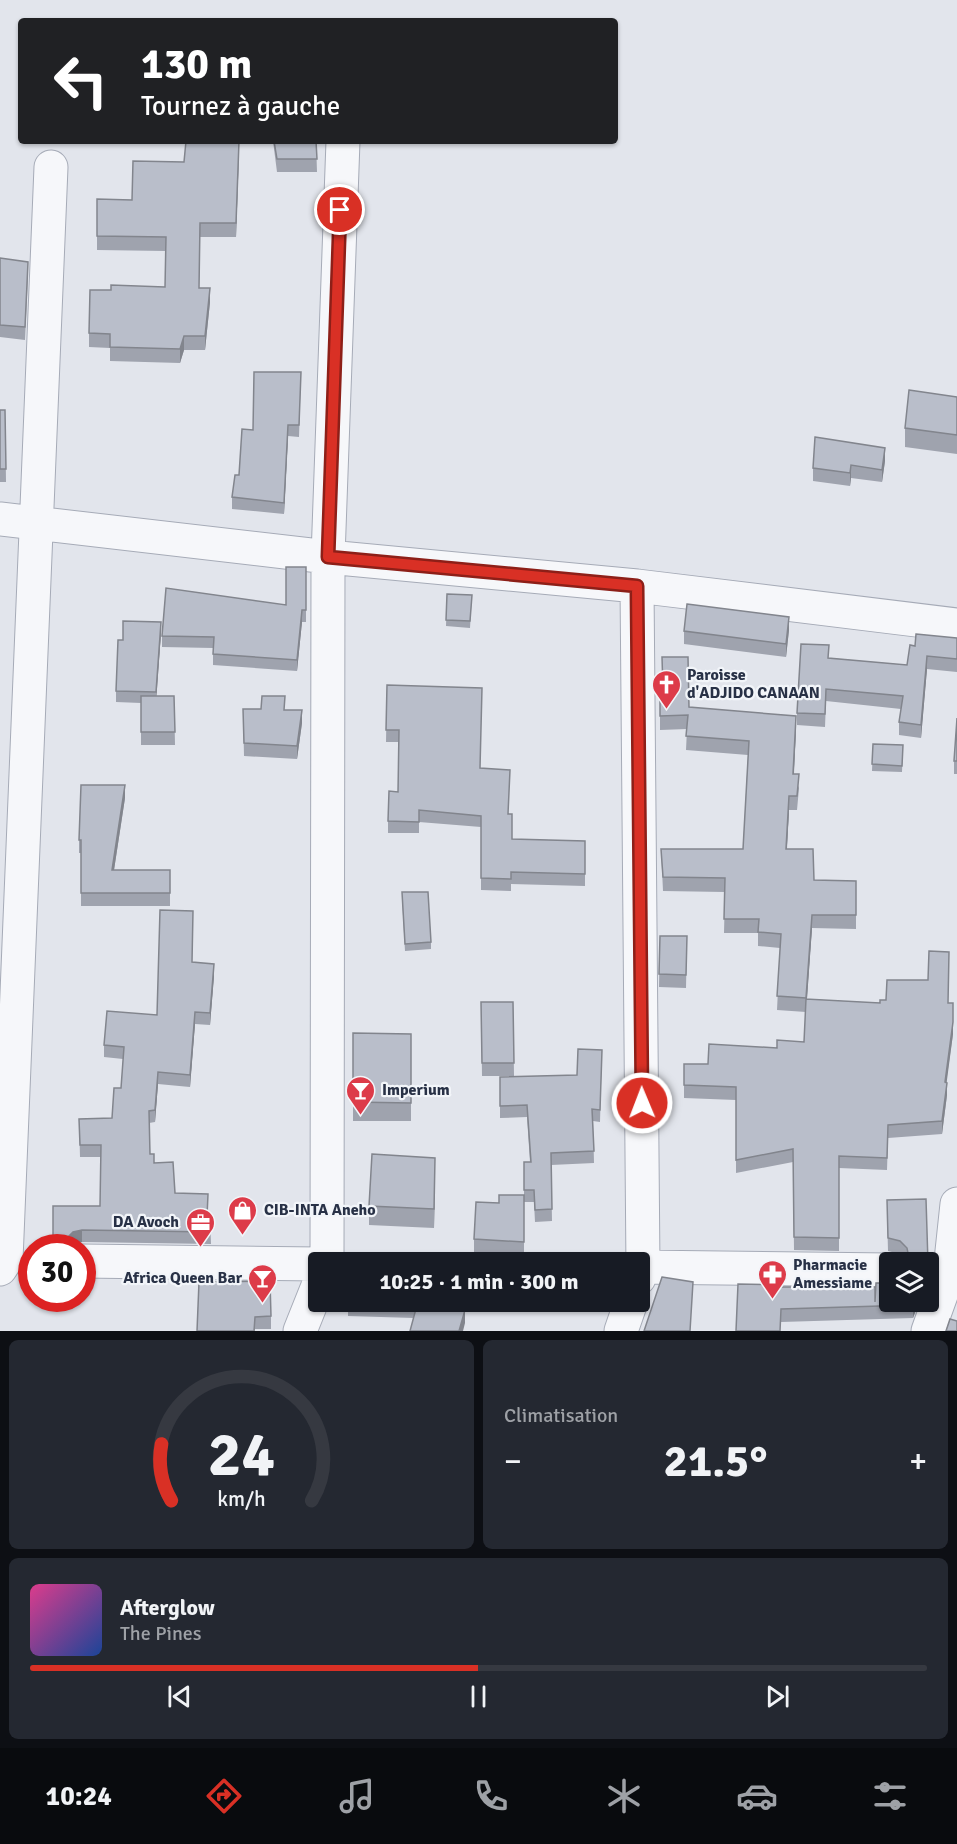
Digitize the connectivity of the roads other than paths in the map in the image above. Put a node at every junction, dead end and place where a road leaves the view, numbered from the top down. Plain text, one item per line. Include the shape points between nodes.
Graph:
1 (343, 144) edge
2 (51, 167) dead end
3 (0, 519) edge
4 (35, 522) junction
5 (328, 557) junction
6 (637, 586) junction
7 (957, 625) edge
8 (957, 1204) edge
9 (327, 1252) edge
10 (640, 1252) edge
11 (96, 1261) edge
12 (9, 1262) edge
13 (308, 1264) edge
14 (879, 1270) edge
15 (945, 1270) edge
16 (650, 1271) edge
17 (308, 1311) edge
18 (628, 1312) edge
19 (300, 1331) edge
20 (621, 1331) edge
21 (928, 1331) edge

1 - 5 street
2 - 4 street
3 - 4 street
4 - 5 street
4 - 12 street
5 - 6 street
5 - 9 street
6 - 7 street
6 - 10 street
8 - 15 street
11 - 13 street
14 - 16 street
15 - 21 street
17 - 19 street
18 - 20 street

